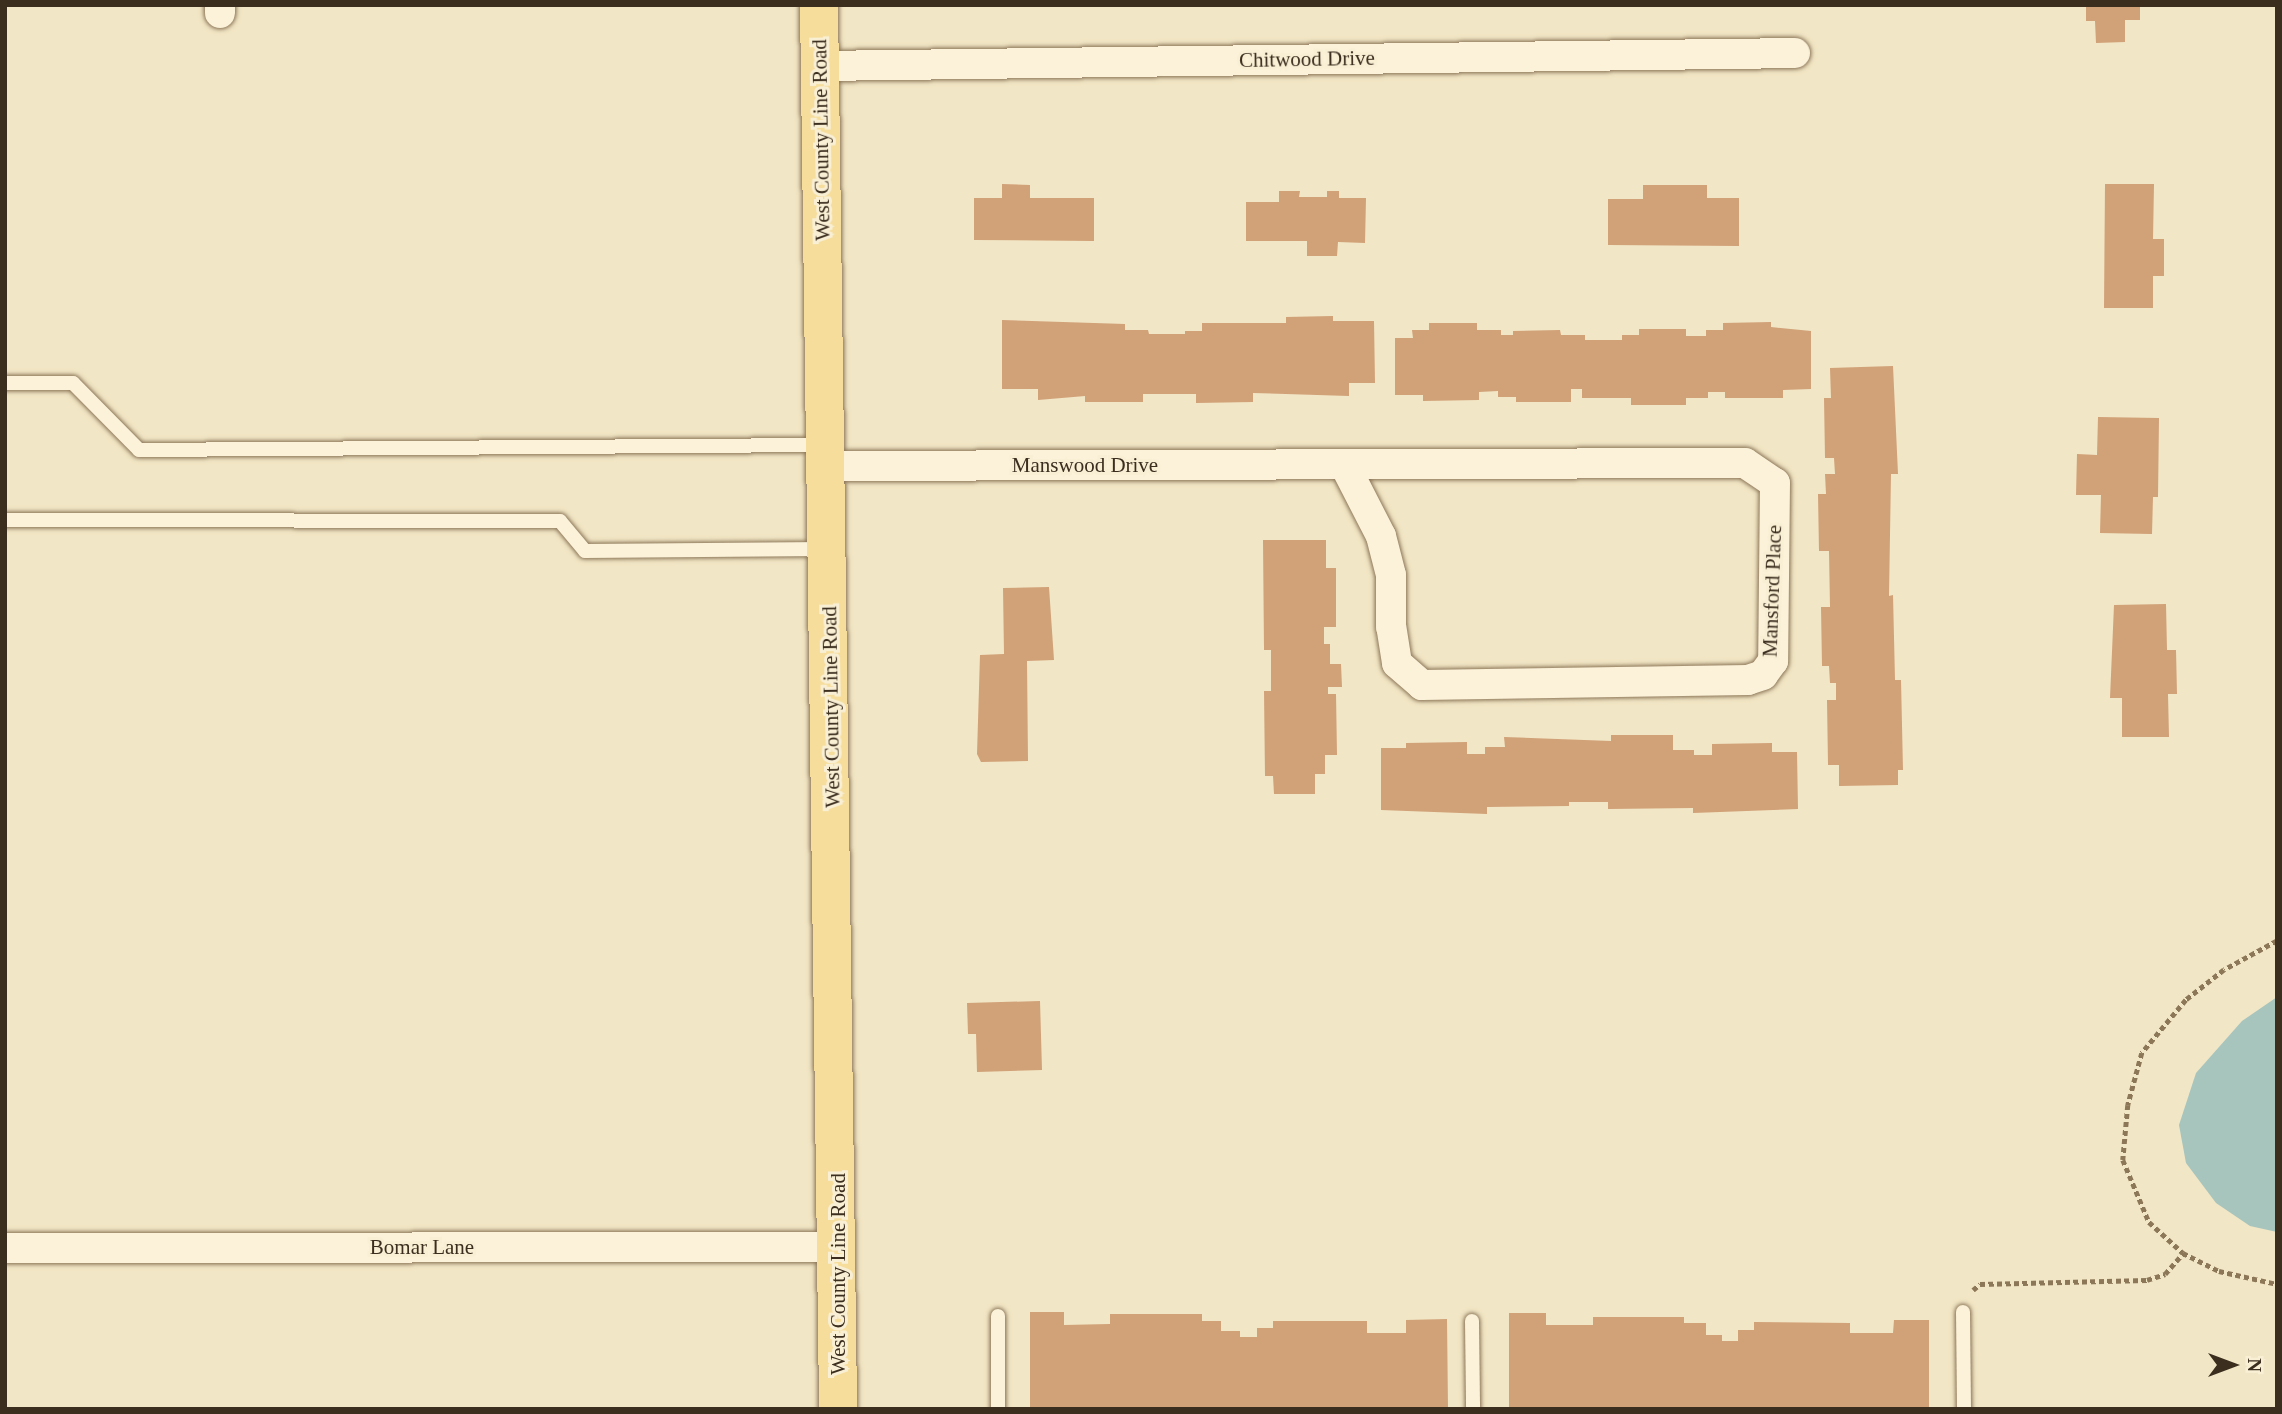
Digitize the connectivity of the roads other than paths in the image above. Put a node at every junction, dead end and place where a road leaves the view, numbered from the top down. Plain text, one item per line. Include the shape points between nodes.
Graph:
1 (819, 5) edge
2 (1795, 53) dead end
3 (819, 66) junction
4 (5, 383) edge
5 (827, 456) junction
6 (1344, 464) junction
7 (5, 520) edge
8 (828, 549) junction
9 (838, 1247) junction
10 (5, 1248) edge
11 (1963, 1312) road end
12 (998, 1316) dead end
13 (1472, 1321) dead end
14 (838, 1409) edge
15 (998, 1409) edge
16 (1473, 1409) edge
17 (1964, 1409) edge

1 - 3 main road, West County Line Road
2 - 3 street, Chitwood Drive
3 - 5 main road, West County Line Road
4 - 5 lane via 73,383 139,450
5 - 6 street, Manswood Drive
5 - 8 main road, West County Line Road
6 - 6 street, Mansford Place via 1381,536 1391,575 1397,663 1422,685 1748,680 1763,676 1773,661 1775,483 1745,463
7 - 8 lane via 560,521 585,551
8 - 9 main road, West County Line Road
9 - 10 street, Bomar Lane
9 - 14 main road, West County Line Road
11 - 17 lane
12 - 15 lane
13 - 16 lane

